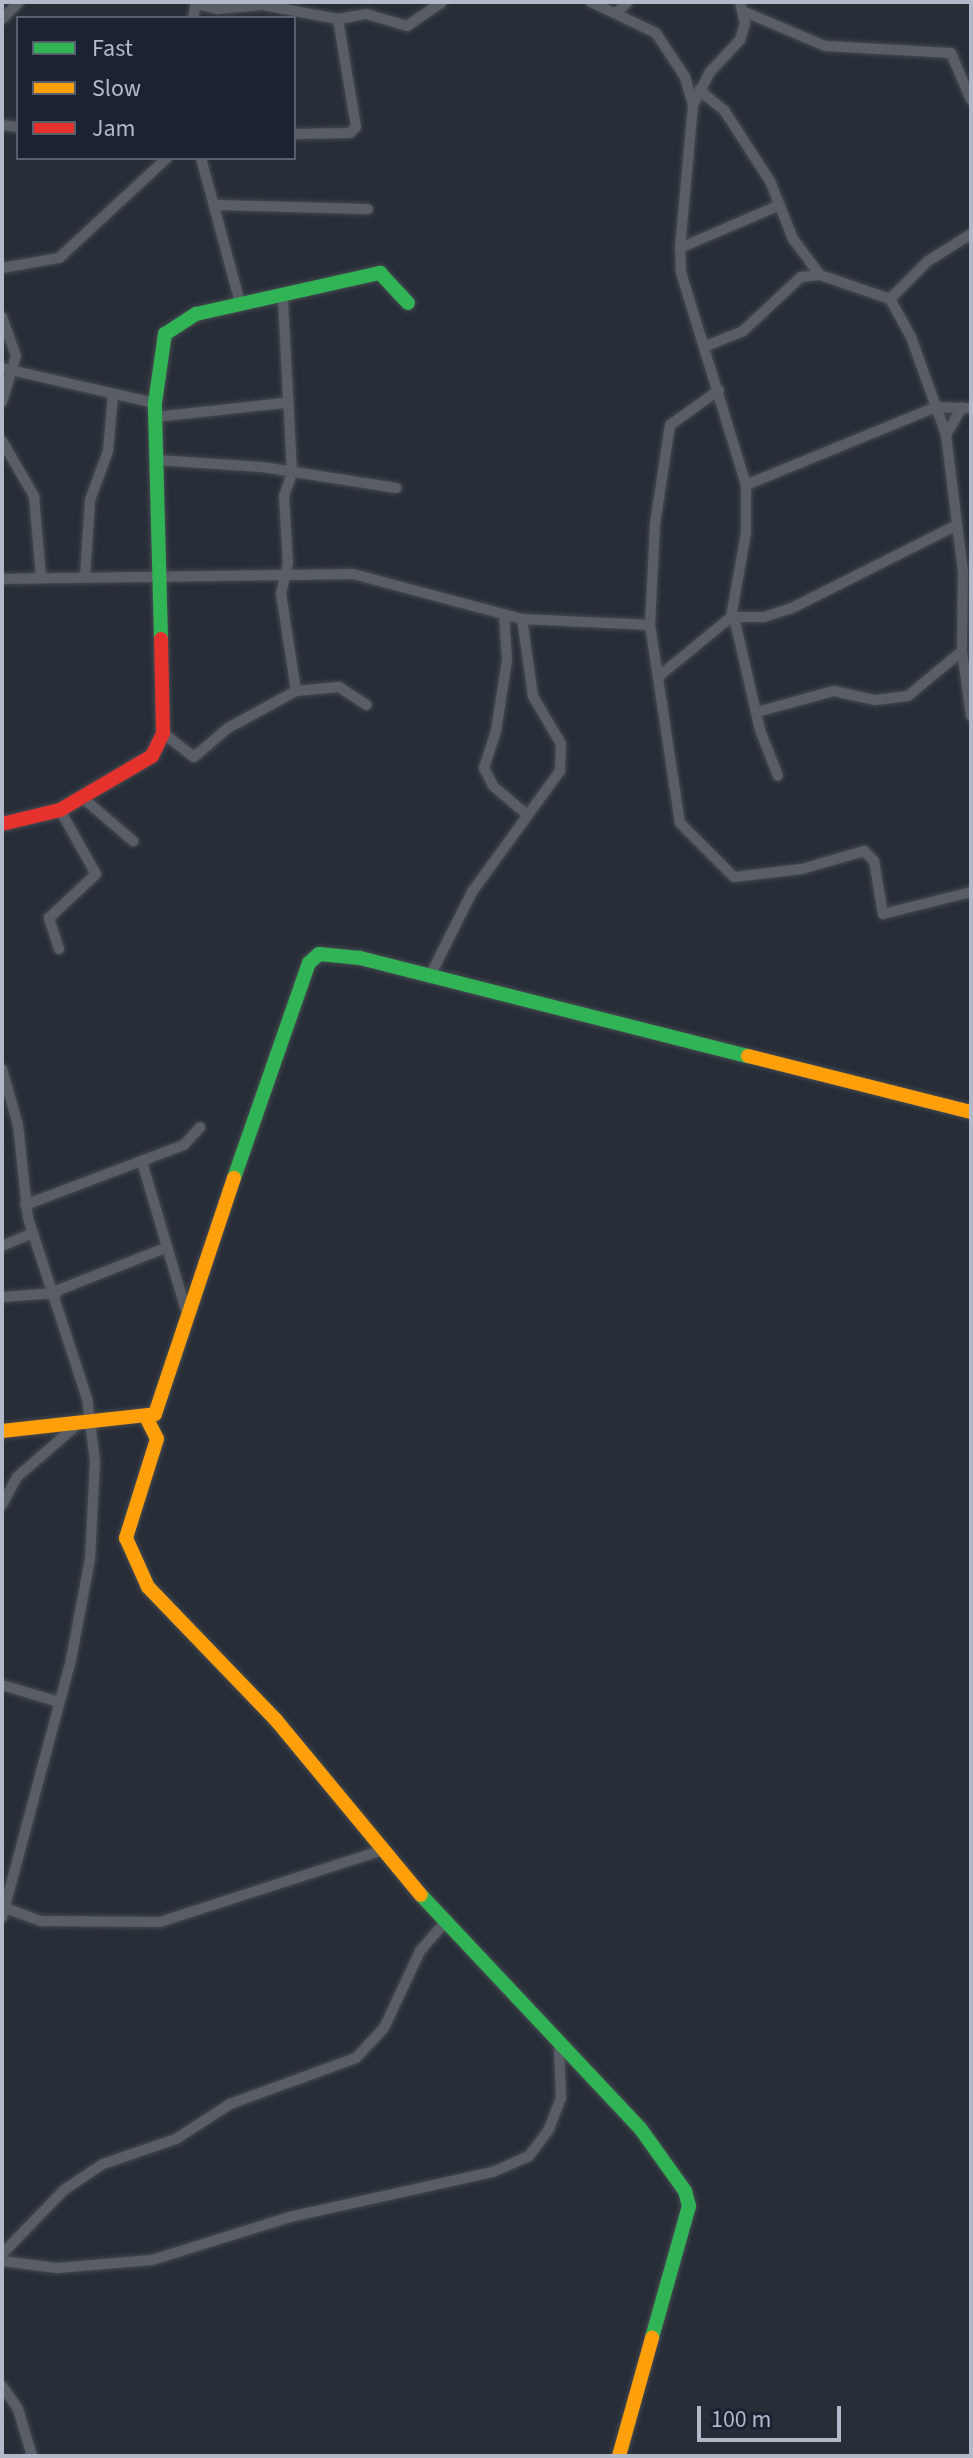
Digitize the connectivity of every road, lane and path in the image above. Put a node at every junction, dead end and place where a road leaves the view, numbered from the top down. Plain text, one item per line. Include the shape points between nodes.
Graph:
1 (19, 2) edge
2 (442, 2) edge
3 (591, 2) edge
4 (628, 2) edge
5 (196, 3) edge
6 (742, 7) edge
7 (618, 11) junction
8 (2, 19) edge
9 (338, 19) junction
10 (699, 90) junction
11 (971, 100) edge
12 (693, 105) junction
13 (296, 134) edge
14 (165, 160) edge
15 (202, 160) edge
16 (215, 205) junction
17 (780, 205) junction
18 (368, 209) dead end
19 (971, 234) edge
20 (680, 248) junction
21 (2, 268) edge
22 (820, 275) junction
23 (890, 299) junction
24 (283, 300) junction
25 (240, 303) junction
26 (408, 303) dead end
27 (2, 317) edge
28 (706, 346) junction
29 (2, 368) edge
30 (15, 369) junction
31 (719, 390) junction
32 (113, 395) junction
33 (2, 402) edge
34 (284, 403) junction
35 (936, 407) junction
36 (966, 407) edge
37 (155, 410) junction
38 (946, 435) junction
39 (2, 441) edge
40 (156, 460) junction
41 (292, 473) junction
42 (746, 485) junction
43 (396, 488) dead end
44 (955, 526) junction
45 (284, 576) junction
46 (85, 577) junction
47 (41, 578) junction
48 (164, 578) junction
49 (2, 579) edge
50 (504, 614) junction
51 (733, 617) junction
52 (522, 619) junction
53 (650, 625) junction
54 (962, 651) junction
55 (658, 677) junction
56 (296, 691) junction
57 (367, 705) dead end
58 (757, 712) junction
59 (971, 716) edge
60 (163, 733) junction
61 (778, 776) dead end
62 (84, 799) junction
63 (60, 810) junction
64 (524, 812) junction
65 (2, 824) edge
66 (133, 841) dead end
67 (971, 892) edge
68 (59, 949) dead end
69 (429, 978) junction
70 (2, 1069) edge
71 (971, 1112) edge
72 (200, 1127) dead end
73 (142, 1162) junction
74 (25, 1205) junction
75 (32, 1233) junction
76 (2, 1246) edge
77 (165, 1248) junction
78 (56, 1292) junction
79 (2, 1297) edge
80 (186, 1311) junction
81 (147, 1419) junction
82 (85, 1424) junction
83 (2, 1431) edge
84 (2, 1505) edge
85 (2, 1685) edge
86 (59, 1702) junction
87 (380, 1851) junction
88 (7, 1878) edge
89 (3, 1912) edge
90 (445, 1922) junction
91 (559, 2046) junction
92 (2, 2254) edge
93 (2, 2261) edge
94 (2, 2386) edge
95 (32, 2456) edge
96 (619, 2456) edge

1 - 8 street
2 - 9 street via 407,26 366,14
3 - 7 street
4 - 7 street
5 - 9 street via 217,9 263,5
6 - 10 street via 740,40
6 - 11 street via 825,46 951,53
7 - 12 street via 656,33 685,77
9 - 13 street via 355,130
10 - 12 street
10 - 17 street via 724,110
12 - 20 street
14 - 21 street via 59,258
15 - 16 street
16 - 18 street
16 - 25 street
17 - 20 street
17 - 22 street via 793,239
19 - 23 street via 928,261
20 - 28 street via 681,272
22 - 23 street
22 - 28 street via 801,277 743,331
23 - 35 street via 906,324
24 - 25 street
24 - 26 street via 383,273
24 - 34 street
25 - 37 street via 173,324 161,344
27 - 30 street
28 - 31 street
29 - 30 street
30 - 32 street
30 - 33 street
31 - 42 street
31 - 53 street via 670,425 662,451
32 - 37 street
32 - 46 street via 108,451 90,500
34 - 37 street
34 - 41 street
35 - 36 street
35 - 38 street
35 - 42 street
36 - 38 street
37 - 40 street
38 - 44 street
39 - 47 street via 34,496
40 - 41 street
40 - 48 street
41 - 43 street
41 - 45 street via 284,496
42 - 51 street via 746,533
44 - 51 street via 792,608 764,617
44 - 54 street via 963,572
45 - 48 street
45 - 50 street via 375,575
45 - 56 street via 281,593
46 - 47 street
46 - 48 street
47 - 49 street
48 - 60 street via 158,598
50 - 52 street
50 - 64 street via 507,660 484,768 493,786
51 - 55 street
51 - 58 street
52 - 53 street
52 - 64 street via 533,696 564,754 554,782
53 - 55 street
54 - 58 street via 908,696 875,700 834,691
54 - 59 street
55 - 67 street via 676,812 689,836 734,877 802,869 864,851 874,861 883,914
56 - 57 street via 339,687
56 - 60 street via 215,737 194,757
58 - 61 street
60 - 62 street via 142,765
62 - 63 street
62 - 66 street
63 - 65 street
63 - 68 street via 96,874 49,918
64 - 69 street via 460,913
69 - 71 street
69 - 80 street via 330,953 309,963
70 - 74 street via 18,1125
72 - 73 street via 187,1143
73 - 74 street
73 - 77 street
74 - 75 street
75 - 76 street
75 - 78 street
77 - 78 street
77 - 80 street
78 - 79 street
78 - 82 street
80 - 81 street via 161,1403
81 - 82 street
81 - 87 street via 157,1439 126,1538 136,1568 163,1607 276,1720
82 - 83 street
82 - 84 street via 17,1477
82 - 86 street via 90,1559
85 - 86 street
86 - 88 street
87 - 89 street via 160,1922 40,1921
87 - 90 street
88 - 89 street
90 - 91 street
90 - 92 street via 420,1951 384,2028 356,2058 230,2104 176,2139 103,2164 64,2190
91 - 93 street via 561,2098 549,2129 529,2156 493,2172 290,2217 152,2260 57,2268
91 - 96 street via 640,2128 689,2206
94 - 95 street via 18,2409

